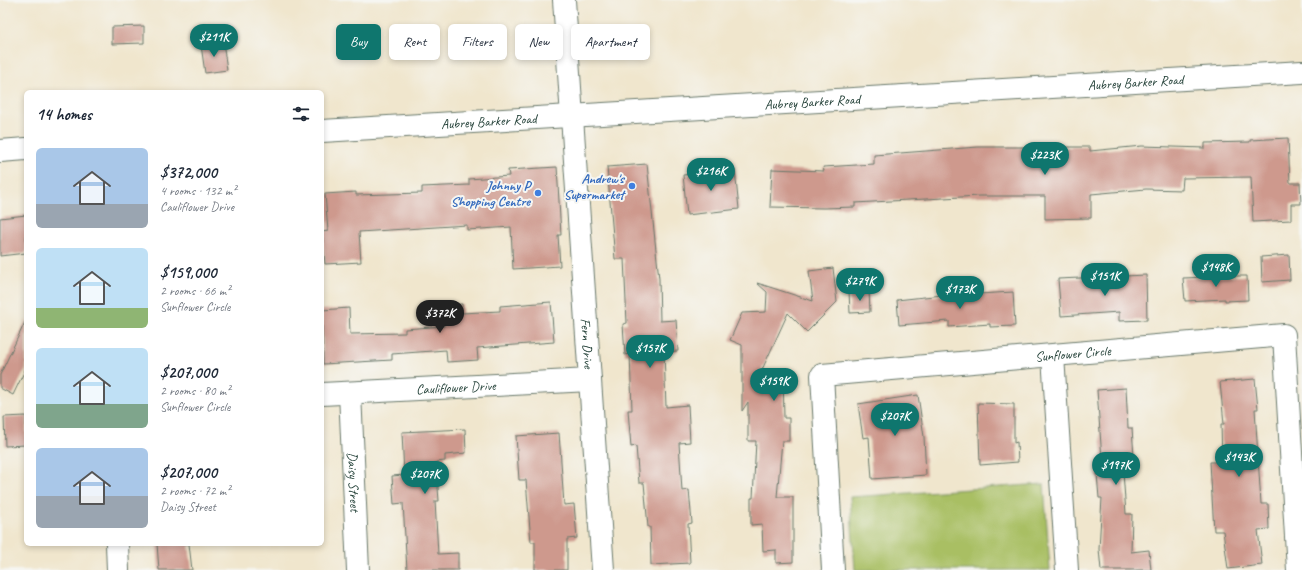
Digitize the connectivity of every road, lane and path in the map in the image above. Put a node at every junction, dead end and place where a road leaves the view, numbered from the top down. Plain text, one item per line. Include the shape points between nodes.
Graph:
1 (564, 0) edge
2 (1302, 72) edge
3 (571, 116) junction
4 (324, 131) edge
5 (24, 149) edge
6 (0, 151) edge
7 (1053, 356) junction
8 (590, 380) junction
9 (350, 393) junction
10 (324, 394) edge
11 (117, 546) edge
12 (118, 570) edge
13 (358, 570) edge
14 (603, 570) edge
15 (833, 570) edge
16 (1067, 570) edge
17 (1298, 570) edge

1 - 3 street, Fern Drive
2 - 3 street, Aubrey Barker Road
3 - 4 street, Aubrey Barker Road
3 - 8 street, Fern Drive
5 - 6 street
7 - 15 street, Sunflower Circle via 822,376
7 - 16 street
7 - 17 street, Sunflower Circle via 1284,335
8 - 9 street, Cauliflower Drive
8 - 14 street, Fern Drive
9 - 10 street, Cauliflower Drive
9 - 13 street, Daisy Street
11 - 12 street

